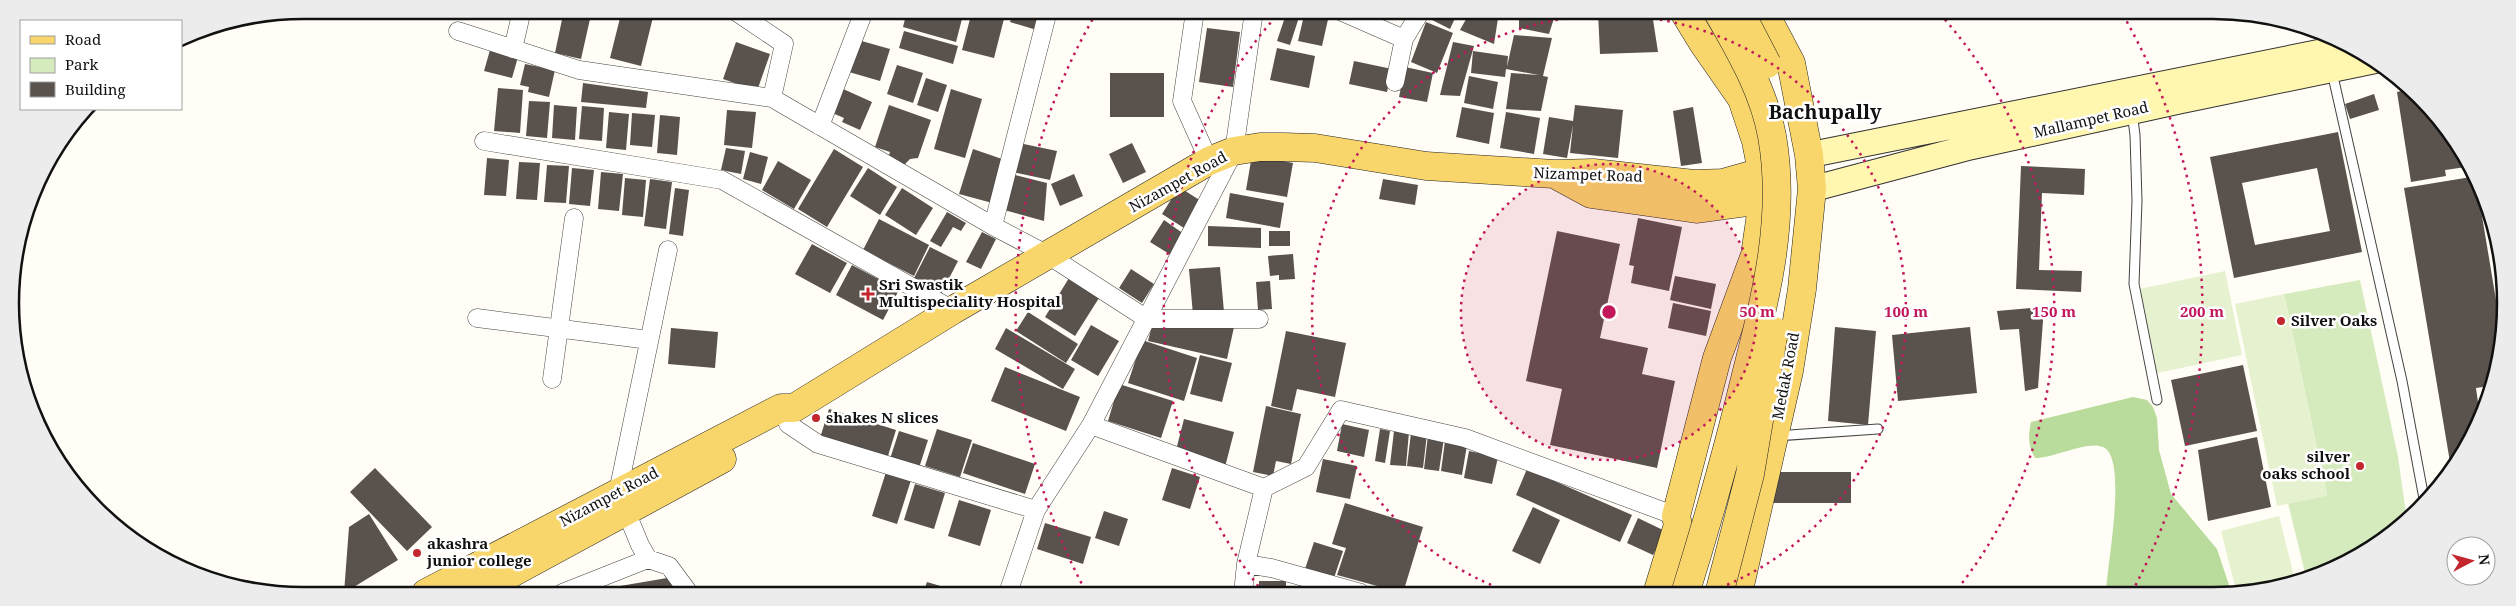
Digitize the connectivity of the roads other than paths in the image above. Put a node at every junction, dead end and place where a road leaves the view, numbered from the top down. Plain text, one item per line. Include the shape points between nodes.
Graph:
1 (520, 19) edge
2 (746, 19) edge
3 (861, 19) edge
4 (1046, 19) edge
5 (1194, 19) edge
6 (1253, 19) edge
7 (1358, 19) edge
8 (1417, 19) edge
9 (1688, 19) edge
10 (1722, 19) edge
11 (1744, 19) edge
12 (1768, 19) edge
13 (458, 31) dead end
14 (1404, 39) junction
15 (2340, 48) edge
16 (513, 49) junction
17 (2364, 63) edge
18 (2331, 70) junction
19 (1394, 82) dead end
20 (772, 98) junction
21 (2132, 111) junction
22 (820, 126) junction
23 (484, 141) dead end
24 (1234, 151) junction
25 (1810, 155) junction
26 (1210, 161) junction
27 (1762, 172) junction
28 (1554, 174) junction
29 (1812, 189) junction
30 (1763, 200) junction
31 (574, 218) dead end
32 (993, 226) junction
33 (668, 250) dead end
34 (1048, 255) junction
35 (953, 310) junction
36 (477, 318) dead end
37 (1147, 319) junction
38 (1259, 319) dead end
39 (559, 329) junction
40 (649, 340) junction
41 (552, 379) dead end
42 (2157, 400) dead end
43 (791, 416) junction
44 (1091, 425) junction
45 (1709, 425) junction
46 (1878, 429) dead end
47 (1774, 436) junction
48 (1264, 488) junction
49 (2423, 494) edge
50 (622, 502) junction
51 (1036, 510) junction
52 (1676, 516) junction
53 (648, 559) junction
54 (1246, 564) junction
55 (441, 587) edge
56 (486, 587) edge
57 (579, 587) edge
58 (684, 587) edge
59 (1010, 587) edge
60 (1244, 587) edge
61 (1337, 587) edge
62 (1659, 587) edge
63 (1687, 587) edge
64 (1721, 587) edge
65 (1740, 587) edge

1 - 16 street
2 - 20 street via 784,44
3 - 22 street
4 - 32 street
5 - 26 street via 1182,101
6 - 24 street
7 - 14 street
8 - 14 street
9 - 27 main road via 1742,98
10 - 63 main road, bridge via 1760,93 1772,135 1778,183 1777,227 1760,319 1730,441
11 - 64 main road, bridge via 1773,78 1790,138 1795,179 1794,216 1750,474
12 - 25 main road, Medak Road via 1791,63
13 - 16 street
14 - 19 street
15 - 25 main road, Mallampet Road
16 - 20 street via 579,70
17 - 18 main road, Mallampet Road
18 - 21 main road, Mallampet Road
18 - 49 lane via 2402,381
20 - 22 street
21 - 29 main road, Mallampet Road via 1970,147
21 - 42 lane via 2136,135 2137,201 2134,284
22 - 32 street
23 - 35 street via 722,180
24 - 26 main road, Nizampet Road
24 - 28 main road, Nizampet Road via 1260,147 1315,148 1426,166
24 - 37 street
25 - 29 main road, Medak Road
26 - 34 main road, Nizampet Road
27 - 28 main road, Nizampet Road via 1723,183 1694,184 1592,172
27 - 30 main road
28 - 30 main road via 1592,194 1697,209
29 - 47 main road, Medak Road via 1802,289 1789,371
30 - 45 main road via 1755,255 1717,358
31 - 39 street
32 - 34 street
33 - 40 street
34 - 35 main road, Nizampet Road
34 - 37 street
35 - 43 main road, Nizampet Road
36 - 39 street
37 - 38 street
37 - 44 street
39 - 40 street
39 - 41 street
40 - 50 street
43 - 50 main road, Nizampet Road via 781,408
43 - 51 street via 818,444
44 - 48 street
44 - 51 street
45 - 47 lane
45 - 52 main road
46 - 47 lane
47 - 65 main road, Medak Road
48 - 52 street via 1306,467 1341,410 1465,438
48 - 54 street
50 - 53 street
50 - 55 main road, Nizampet Road
50 - 56 main road, Nizampet Road
51 - 59 street
52 - 62 main road via 1678,525
53 - 57 street
53 - 58 street via 669,566
54 - 60 street
54 - 61 street

